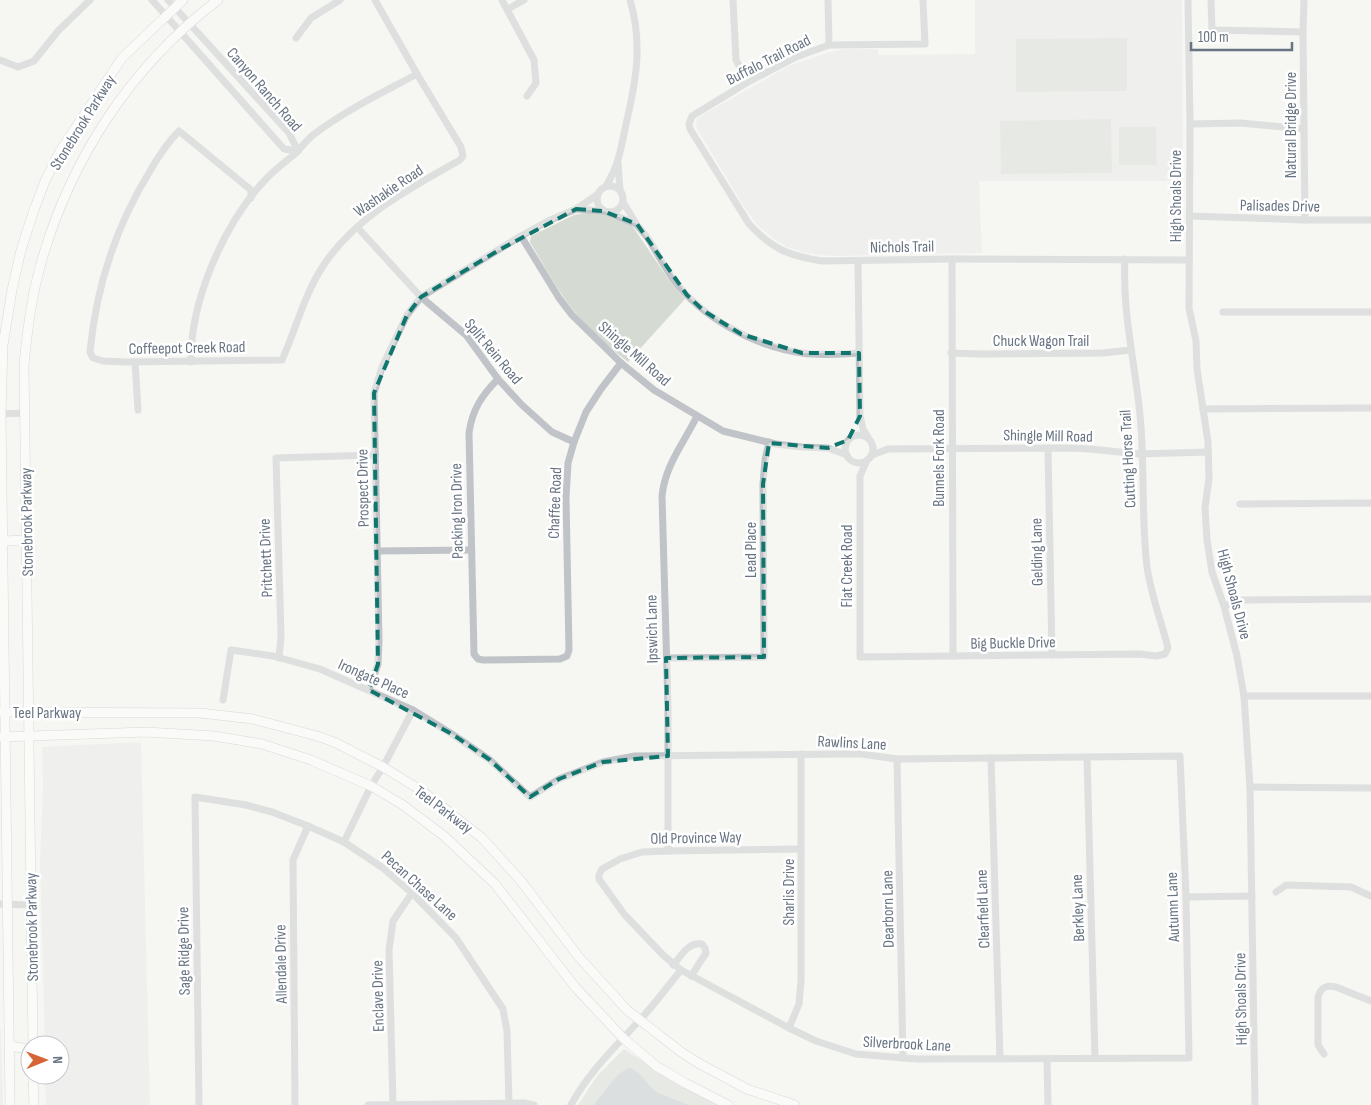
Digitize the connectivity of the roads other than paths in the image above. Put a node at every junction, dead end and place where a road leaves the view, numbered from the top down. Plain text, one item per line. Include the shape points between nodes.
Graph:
1 (90, 0) edge
2 (152, 0) edge
3 (168, 0) edge
4 (183, 0) edge
5 (218, 0) edge
6 (340, 0) edge
7 (375, 0) edge
8 (502, 0) edge
9 (524, 0) edge
10 (630, 0) edge
11 (733, 0) edge
12 (828, 0) edge
13 (923, 0) edge
14 (1188, 0) edge
15 (1211, 0) edge
16 (1304, 0) edge
17 (174, 8) junction
18 (508, 9) junction
19 (165, 16) junction
20 (189, 24) junction
21 (180, 32) junction
22 (1303, 32) junction
23 (296, 38) dead end
24 (829, 45) junction
25 (0, 60) edge
26 (417, 74) junction
27 (748, 82) junction
28 (528, 96) dead end
29 (690, 119) joint
30 (1190, 124) junction
31 (1303, 129) junction
32 (298, 151) junction
33 (618, 163) junction
34 (606, 186) junction
35 (620, 190) junction
36 (597, 195) junction
37 (251, 198) junction
38 (623, 202) junction
39 (576, 209) junction
40 (606, 212) junction
41 (1189, 216) junction
42 (1304, 220) junction
43 (1371, 220) edge
44 (636, 224) junction
45 (357, 227) junction
46 (521, 236) junction
47 (952, 259) junction
48 (1125, 259) junction
49 (1189, 260) junction
50 (858, 261) junction
51 (421, 296) junction
52 (1223, 312) dead end
53 (1371, 312) edge
54 (1131, 350) junction
55 (859, 353) junction
56 (951, 353) junction
57 (282, 360) joint
58 (136, 362) junction
59 (191, 362) junction
60 (621, 363) junction
61 (498, 378) junction
62 (1371, 408) edge
63 (1203, 409) junction
64 (138, 410) dead end
65 (25, 413) junction
66 (1, 414) edge
67 (697, 416) junction
68 (860, 416) junction
69 (850, 439) junction
70 (870, 440) junction
71 (574, 442) junction
72 (769, 442) junction
73 (828, 448) junction
74 (952, 448) junction
75 (1048, 448) junction
76 (888, 449) junction
77 (1208, 452) junction
78 (1142, 454) junction
79 (375, 455) junction
80 (848, 457) junction
81 (869, 457) junction
82 (860, 476) junction
83 (1371, 503) edge
84 (1240, 504) dead end
85 (26, 540) junction
86 (3, 541) junction
87 (471, 550) junction
88 (377, 551) junction
89 (1371, 599) edge
90 (1224, 606) junction
91 (473, 651) joint
92 (1165, 654) joint
93 (1052, 655) junction
94 (860, 656) joint
95 (953, 656) junction
96 (279, 658) junction
97 (666, 658) junction
98 (369, 690) junction
99 (1244, 696) junction
100 (1371, 696) edge
101 (223, 700) dead end
102 (413, 710) junction
103 (3, 712) edge
104 (28, 712) junction
105 (28, 736) junction
106 (3, 737) edge
107 (801, 754) junction
108 (668, 756) junction
109 (1180, 756) joint
110 (1087, 757) junction
111 (991, 758) junction
112 (897, 759) junction
113 (383, 767) junction
114 (371, 786) junction
115 (1250, 787) junction
116 (1371, 788) edge
117 (195, 797) joint
118 (530, 797) joint
119 (308, 826) junction
120 (344, 842) junction
121 (801, 849) junction
122 (668, 850) junction
123 (599, 875) joint
124 (1276, 892) dead end
125 (412, 893) junction
126 (1252, 896) junction
127 (1371, 896) edge
128 (1186, 897) junction
129 (4, 904) edge
130 (31, 905) junction
131 (673, 965) junction
132 (681, 970) junction
133 (691, 976) junction
134 (1371, 1001) edge
135 (641, 1020) junction
136 (789, 1028) junction
137 (33, 1035) edge
138 (623, 1038) junction
139 (9, 1046) junction
140 (20, 1048) edge
141 (1324, 1054) dead end
142 (903, 1058) junction
143 (1095, 1058) junction
144 (1189, 1058) joint
145 (1000, 1059) junction
146 (1047, 1059) junction
147 (33, 1085) edge
148 (510, 1104) junction
149 (10, 1105) edge
150 (34, 1105) edge
151 (200, 1105) edge
152 (295, 1105) edge
153 (368, 1105) edge
154 (393, 1105) edge
155 (534, 1105) edge
156 (571, 1105) edge
157 (728, 1105) edge
158 (795, 1105) edge
159 (1048, 1105) edge
160 (1255, 1105) edge

1 - 25 street via 58,31 34,61 18,67
2 - 19 street, Canyon Ranch Road
3 - 17 street, Canyon Ranch Road
4 - 17 main road, Stonebrook Parkway
5 - 20 main road, Stonebrook Parkway
6 - 23 street via 310,18
7 - 26 street
8 - 18 street
9 - 18 street
10 - 33 street via 637,29 637,55 632,99
11 - 27 street via 736,60
12 - 24 street
13 - 24 street, Buffalo Trail Road via 924,44
14 - 30 street, High Shoals Drive
15 - 22 street via 1212,30
16 - 22 street, Natural Bridge Drive
17 - 19 main road, Stonebrook Parkway
17 - 20 street, Canyon Ranch Road
18 - 28 street via 534,60 536,82
19 - 21 street, Canyon Ranch Road
19 - 66 main road, Stonebrook Parkway via 122,58 60,151 45,181 21,250 12,290 4,345
20 - 21 main road, Stonebrook Parkway
20 - 32 street, Canyon Ranch Road via 289,133
21 - 32 street, Canyon Ranch Road via 284,150
21 - 65 main road, Stonebrook Parkway via 118,102 94,137 64,197 49,235 33,298 24,365
22 - 31 street, Natural Bridge Drive
24 - 27 street, Buffalo Trail Road via 796,57
26 - 32 street via 333,121 310,137
26 - 45 street, Washakie Road via 463,156 390,201
27 - 29 street, Buffalo Trail Road
29 - 50 street, Nichols Trail via 690,129 749,224 761,237 784,252 802,258
30 - 31 street
30 - 41 street, High Shoals Drive
31 - 42 street, Natural Bridge Drive
32 - 37 street via 266,179
33 - 34 street
33 - 35 street
34 - 35 street
34 - 36 street
35 - 38 street
36 - 39 street
36 - 40 street via 598,206
37 - 58 street, Coffeepot Creek Road via 251,190 178,131 164,148 116,238 96,308 90,352 93,358 103,361
37 - 59 street via 227,236 208,277 191,342
38 - 40 street via 618,210
38 - 44 street
39 - 40 street
39 - 46 street
40 - 44 street
41 - 42 street, Palisades Drive
41 - 49 street, High Shoals Drive
42 - 43 street, Palisades Drive
44 - 55 street via 687,295 704,311 742,334 802,353
45 - 51 street, Split Rein Road
45 - 57 street, Washakie Road via 323,266 306,298
46 - 51 street
46 - 60 street, Shingle Mill Road via 563,304
47 - 48 street, Nichols Trail
47 - 50 street, Nichols Trail
47 - 56 street, Bunnels Fork Road
48 - 49 street, Nichols Trail
48 - 54 street, Cutting Horse Trail
49 - 63 street, High Shoals Drive via 1189,308
50 - 55 street
51 - 61 street, Split Rein Road via 466,335
51 - 79 street, Prospect Drive via 407,314 382,366 374,393
52 - 53 street
54 - 56 street, Chuck Wagon Trail via 1103,353
54 - 78 street, Cutting Horse Trail
55 - 68 street
56 - 74 street, Bunnels Fork Road
57 - 59 street, Coffeepot Creek Road
58 - 59 street, Coffeepot Creek Road
58 - 64 street
60 - 67 street, Shingle Mill Road via 654,390
60 - 71 street, Chaffee Road via 589,407
61 - 71 street, Split Rein Road via 545,427
61 - 87 street, Packing Iron Drive via 477,406 469,433
62 - 63 street
63 - 77 street, High Shoals Drive
65 - 66 street
65 - 85 main road, Stonebrook Parkway
66 - 86 main road, Stonebrook Parkway
67 - 72 street, Shingle Mill Road via 723,431
67 - 97 street, Ipswich Lane via 670,465 663,488
68 - 69 street
68 - 70 street
69 - 70 street via 859,434
69 - 73 street, Shingle Mill Road
69 - 80 street via 846,445
70 - 76 street, Shingle Mill Road
70 - 81 street via 873,451
71 - 91 street, Chaffee Road via 566,485 568,654 560,659 483,660 476,658
72 - 73 street, Shingle Mill Road
72 - 97 street, Lead Place via 763,481 764,657
73 - 80 street, Shingle Mill Road
74 - 75 street, Shingle Mill Road
74 - 76 street, Shingle Mill Road
74 - 95 street, Bunnels Fork Road
75 - 78 street, Shingle Mill Road
75 - 93 street, Gelding Lane
76 - 81 street, Shingle Mill Road
77 - 78 street, Shingle Mill Road
77 - 90 street, High Shoals Drive via 1207,540 1212,572
78 - 92 street, Cutting Horse Trail via 1146,556 1154,603 1168,648
79 - 88 street, Prospect Drive
79 - 96 street, Pritchett Drive via 276,458
80 - 81 street via 858,462
80 - 82 street
81 - 82 street, Flat Creek Road
82 - 94 street, Flat Creek Road
83 - 84 street
85 - 86 main road
85 - 104 main road, Stonebrook Parkway
86 - 103 main road, Stonebrook Parkway
87 - 88 street
87 - 91 street, Packing Iron Drive
88 - 98 street, Prospect Drive via 380,640 378,664
89 - 90 street via 1242,600
90 - 99 street, High Shoals Drive
92 - 93 street, Big Buckle Drive
93 - 95 street, Big Buckle Drive
94 - 95 street, Big Buckle Drive
96 - 98 street, Irongate Place
96 - 101 street, Irongate Place via 232,650
97 - 108 street, Ipswich Lane
98 - 102 street, Irongate Place
99 - 100 street
99 - 115 street, High Shoals Drive
102 - 113 street
102 - 118 street, Irongate Place via 490,760
103 - 104 main road, Teel Parkway
103 - 106 main road, Stonebrook Parkway
104 - 105 main road, Stonebrook Parkway
104 - 113 main road, Teel Parkway via 200,712 253,718 326,739
105 - 106 main road, Teel Parkway
105 - 114 main road, Teel Parkway via 146,732 214,736 262,744 311,760
105 - 130 main road, Stonebrook Parkway
106 - 129 main road, Stonebrook Parkway
107 - 108 street, Rawlins Lane
107 - 112 street, Rawlins Lane via 861,754
107 - 121 street, Sharlis Drive
108 - 118 street, Rawlins Lane via 635,756 603,762 559,779
108 - 122 street, Ipswich Lane
109 - 110 street, Rawlins Lane
109 - 128 street, Autumn Lane
110 - 111 street, Rawlins Lane
110 - 143 street, Berkley Lane
111 - 112 street, Rawlins Lane
111 - 145 street, Clearfield Lane
112 - 142 street, Dearborn Lane
113 - 114 street
113 - 135 main road, Teel Parkway via 422,791 482,838 522,881 578,956 627,1010
114 - 120 street
114 - 138 main road, Teel Parkway via 444,836 495,884 576,988
115 - 116 street
115 - 126 street, High Shoals Drive
117 - 119 street, Pecan Chase Lane via 246,805
117 - 151 street, Sage Ridge Drive
119 - 120 street, Pecan Chase Lane
119 - 152 street, Allendale Drive via 293,860
120 - 125 street, Pecan Chase Lane via 383,868
121 - 122 street, Old Province Way
121 - 136 street, Sharlis Drive via 800,993
122 - 123 street, Old Province Way via 631,855 602,869
123 - 131 street, Silverbrook Lane via 624,914
124 - 127 street via 1286,885 1351,886
125 - 148 street, Pecan Chase Lane via 456,938 503,1009
125 - 154 street, Enclave Drive via 393,921 390,950
126 - 128 street
126 - 160 street, High Shoals Drive
128 - 144 street, Autumn Lane
129 - 130 street
129 - 139 main road, Stonebrook Parkway
130 - 137 main road, Stonebrook Parkway
131 - 132 street, Silverbrook Lane
131 - 133 street via 691,945 702,944 706,953
132 - 133 street, Silverbrook Lane
132 - 135 street
133 - 136 street, Silverbrook Lane
134 - 141 street via 1336,987 1323,987 1318,997 1318,1045
135 - 138 street
135 - 158 main road, Teel Parkway via 700,1064 747,1089
136 - 142 street, Silverbrook Lane via 856,1054
138 - 156 street via 580,1088
138 - 157 main road, Teel Parkway via 656,1066
139 - 140 main road
139 - 149 main road, Stonebrook Parkway
142 - 145 street, Silverbrook Lane
143 - 144 street, Silverbrook Lane
143 - 146 street, Silverbrook Lane
145 - 146 street, Silverbrook Lane
146 - 159 street
147 - 150 main road
148 - 154 street
148 - 155 street
153 - 154 street

